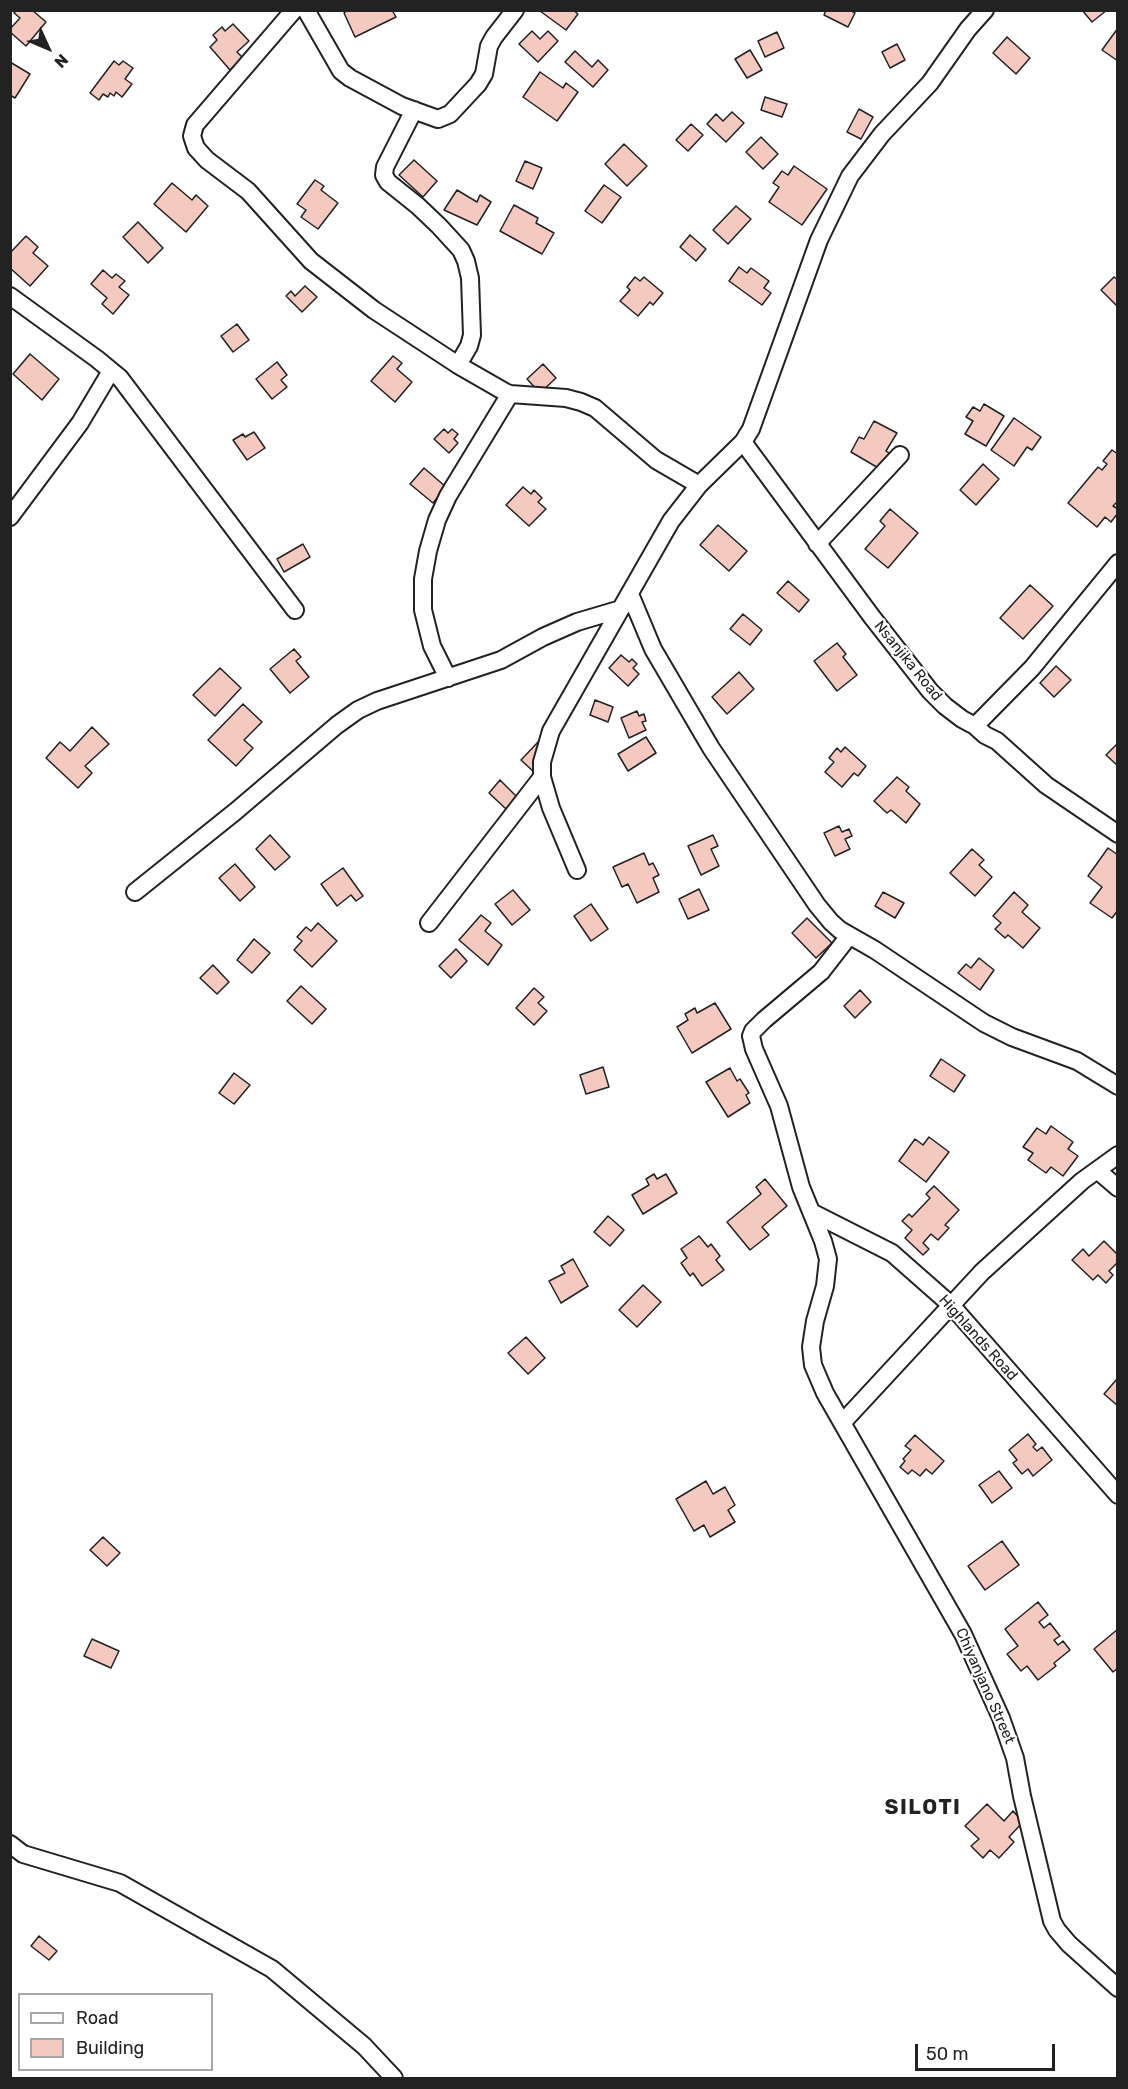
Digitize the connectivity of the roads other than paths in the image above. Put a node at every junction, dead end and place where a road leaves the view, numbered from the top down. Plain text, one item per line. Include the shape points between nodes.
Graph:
1 (294, 10) edge
2 (306, 10) edge
3 (515, 10) edge
4 (985, 10) edge
5 (414, 110) junction
6 (10, 296) edge
7 (458, 365) junction
8 (111, 371) junction
9 (510, 394) junction
10 (743, 442) junction
11 (900, 455) dead end
12 (699, 485) junction
13 (10, 517) edge
14 (817, 544) junction
15 (1118, 563) edge
16 (630, 594) junction
17 (621, 609) junction
18 (295, 610) dead end
19 (448, 678) junction
20 (975, 726) junction
21 (542, 777) junction
22 (1118, 834) edge
23 (577, 870) dead end
24 (135, 892) dead end
25 (429, 923) dead end
26 (849, 936) junction
27 (1118, 1086) edge
28 (1118, 1155) edge
29 (1097, 1170) junction
30 (1118, 1188) edge
31 (813, 1214) junction
32 (951, 1305) junction
33 (843, 1422) junction
34 (1118, 1495) edge
35 (10, 1844) edge
36 (1118, 1988) edge
37 (394, 2079) edge

1 - 7 street via 195,125 192,136 196,148 248,192 326,274
2 - 5 street via 341,71
3 - 5 street via 489,46 478,84 450,114 438,119
4 - 10 street via 930,83 850,176 819,240 758,412
5 - 7 street via 384,167 384,175 462,250 470,278 472,335
6 - 8 street
7 - 9 street
8 - 13 street via 80,423
8 - 18 street
9 - 12 street via 566,398 595,408 656,460
9 - 19 street via 448,496 428,552 423,610 432,646
10 - 12 street
10 - 14 street, Nsanjika Road
11 - 14 street
12 - 16 street via 671,521
14 - 20 street, Nsanjika Road via 930,691
15 - 20 street via 1032,668
16 - 17 street
16 - 26 street via 653,649 711,748 817,905
17 - 19 street via 577,622 501,660
17 - 21 street via 550,731
19 - 24 street via 377,701 346,718
20 - 22 street, Nsanjika Road via 1046,785
21 - 23 street
21 - 25 street
26 - 27 street via 984,1023 1077,1061
26 - 31 street, Chiyanjano Street via 821,972 764,1020 752,1036
28 - 29 street
29 - 30 street
29 - 32 street via 1015,1240
31 - 32 street, Highlands Road via 891,1253
31 - 33 street, Chiyanjano Street via 824,1241 828,1271 811,1355 818,1378
32 - 33 street
32 - 34 street, Highlands Road
33 - 36 street, Chiyanjano Street via 963,1634 1001,1718 1015,1758 1053,1921 1062,1937
35 - 37 street via 23,1854 120,1883 273,1969 364,2046

